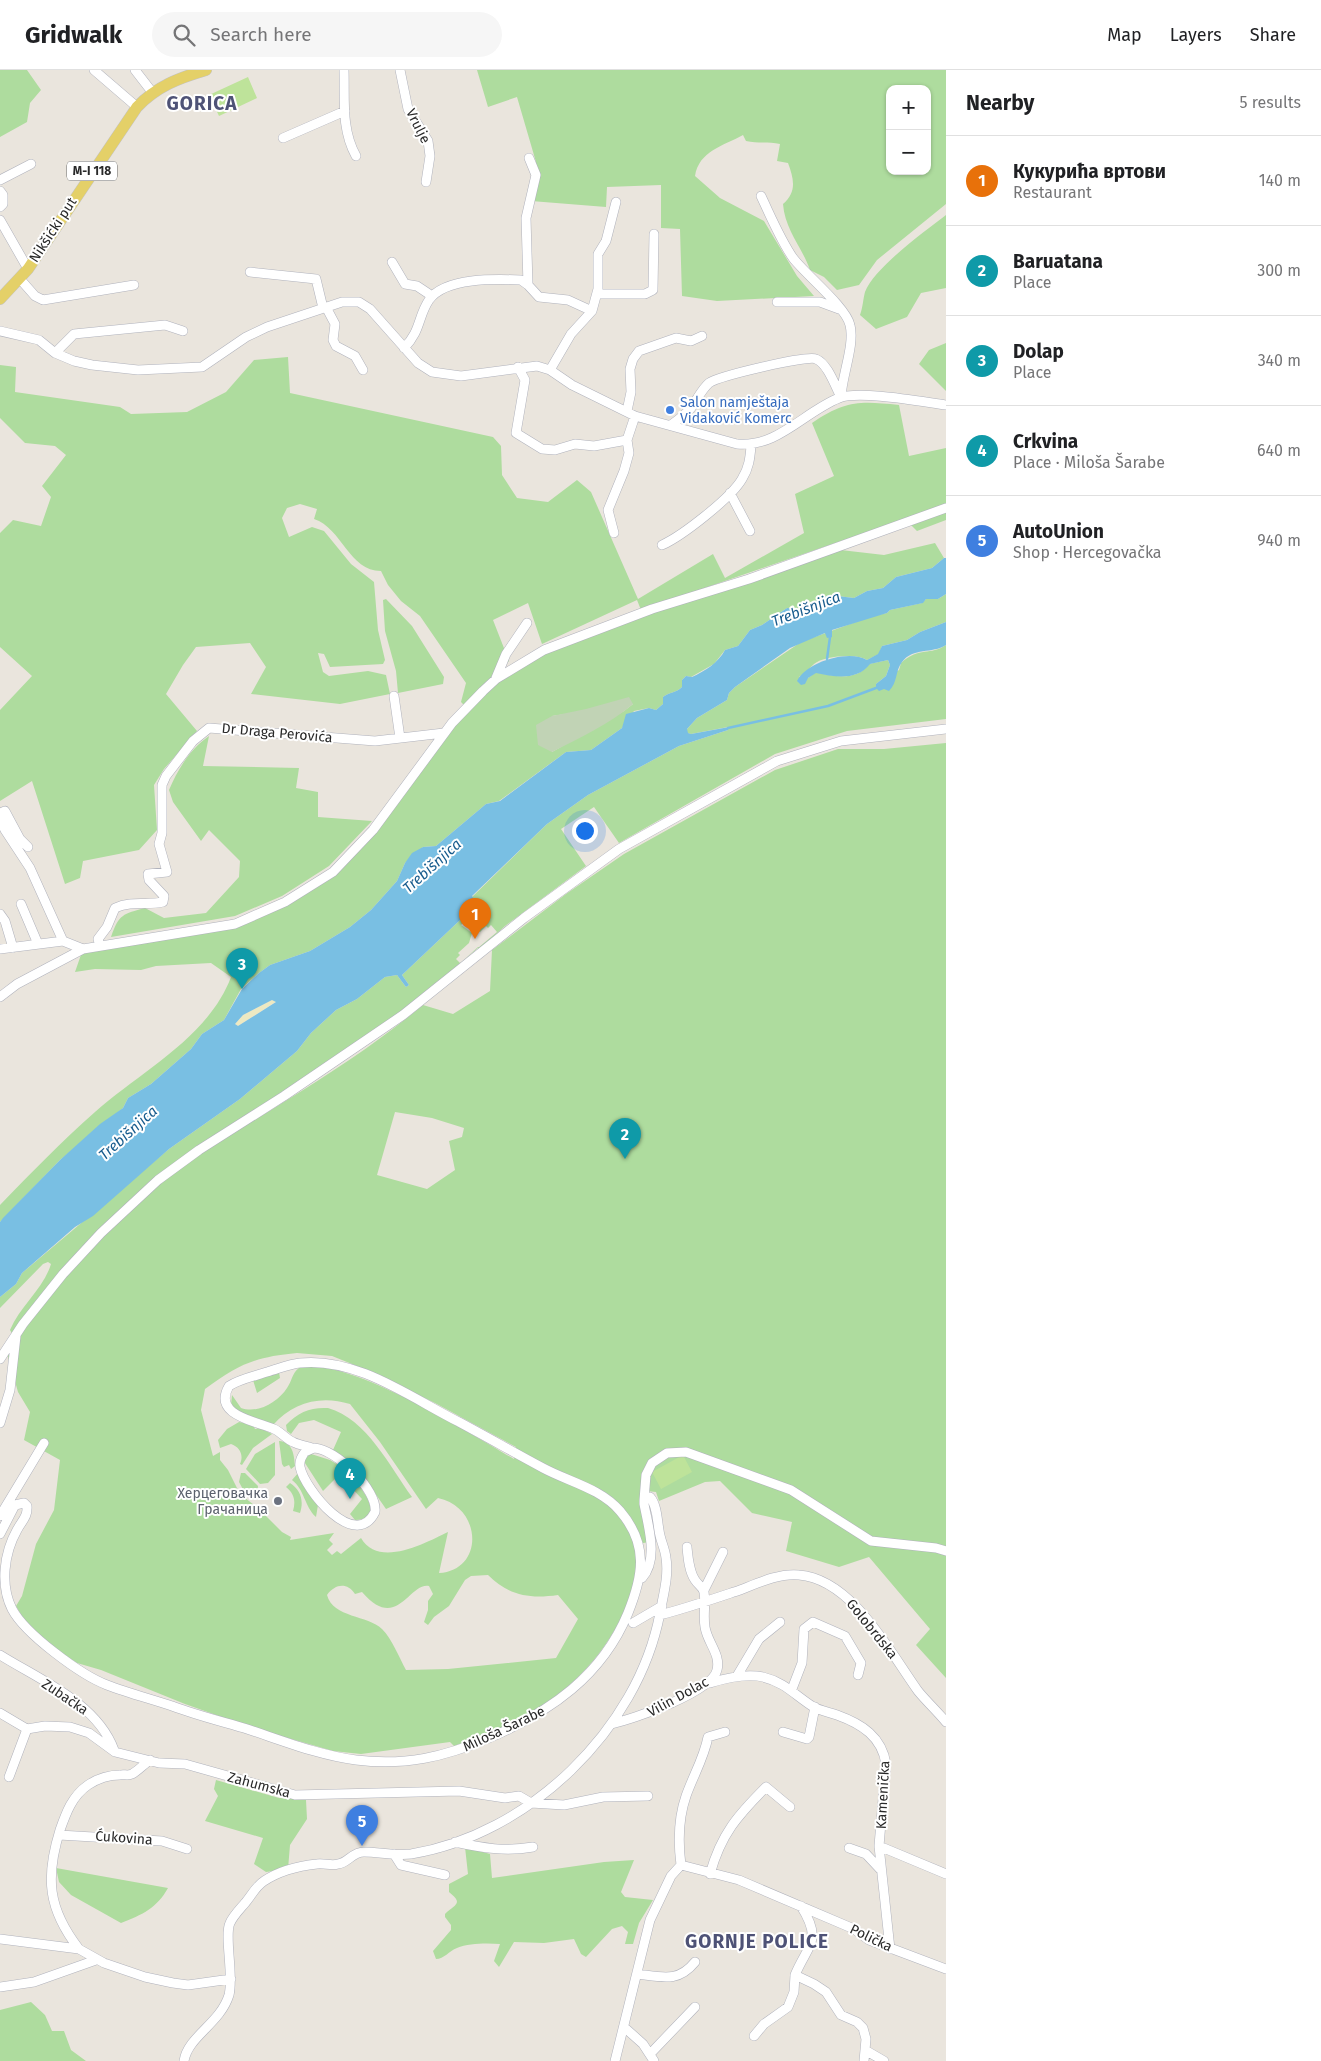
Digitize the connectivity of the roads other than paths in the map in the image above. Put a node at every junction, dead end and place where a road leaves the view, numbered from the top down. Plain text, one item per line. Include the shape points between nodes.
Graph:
1 (94, 70) edge
2 (135, 70) edge
3 (203, 70) edge
4 (344, 70) edge
5 (400, 70) edge
6 (152, 92) junction
7 (137, 107) junction
8 (345, 111) junction
9 (283, 138) dead end
10 (356, 156) dead end
11 (529, 158) dead end
12 (31, 164) dead end
13 (0, 180) edge
14 (426, 182) dead end
15 (0, 191) edge
16 (761, 196) dead end
17 (616, 202) dead end
18 (0, 207) edge
19 (0, 220) edge
20 (654, 234) dead end
21 (392, 262) dead end
22 (28, 269) junction
23 (250, 272) dead end
24 (20, 279) junction
25 (134, 285) dead end
26 (528, 285) junction
27 (597, 294) junction
28 (432, 296) junction
29 (0, 299) edge
30 (777, 302) dead end
31 (325, 308) junction
32 (839, 309) junction
33 (592, 311) junction
34 (0, 331) edge
35 (183, 331) dead end
36 (702, 336) dead end
37 (404, 348) junction
38 (55, 353) junction
39 (518, 367) junction
40 (362, 370) dead end
41 (550, 370) junction
42 (841, 397) junction
43 (946, 404) edge
44 (631, 413) junction
45 (671, 425) junction
46 (627, 440) junction
47 (751, 446) junction
48 (730, 493) junction
49 (946, 508) edge
50 (750, 531) dead end
51 (614, 533) dead end
52 (662, 545) dead end
53 (527, 623) dead end
54 (496, 679) junction
55 (394, 696) dead end
56 (946, 729) edge
57 (444, 733) junction
58 (400, 738) junction
59 (0, 813) edge
60 (0, 820) edge
61 (28, 847) dead end
62 (21, 904) dead end
63 (0, 914) edge
64 (63, 941) junction
65 (38, 944) junction
66 (100, 946) junction
67 (12, 948) junction
68 (0, 949) edge
69 (82, 949) junction
70 (0, 997) edge
71 (16, 1336) junction
72 (0, 1359) edge
73 (0, 1423) edge
74 (292, 1442) junction
75 (44, 1443) dead end
76 (312, 1448) junction
77 (300, 1460) junction
78 (644, 1500) junction
79 (0, 1516) edge
80 (0, 1534) edge
81 (687, 1547) dead end
82 (946, 1551) edge
83 (723, 1552) dead end
84 (641, 1579) junction
85 (704, 1590) junction
86 (705, 1601) junction
87 (661, 1610) junction
88 (780, 1622) dead end
89 (633, 1623) dead end
90 (0, 1655) edge
91 (858, 1675) dead end
92 (737, 1676) junction
93 (710, 1683) junction
94 (792, 1689) junction
95 (815, 1708) junction
96 (0, 1713) edge
97 (946, 1722) edge
98 (612, 1724) junction
99 (27, 1729) junction
100 (725, 1732) dead end
101 (783, 1732) dead end
102 (115, 1752) junction
103 (150, 1760) junction
104 (9, 1777) dead end
105 (648, 1796) dead end
106 (531, 1803) junction
107 (790, 1807) dead end
108 (59, 1835) junction
109 (455, 1842) junction
110 (879, 1846) junction
111 (533, 1847) dead end
112 (850, 1848) dead end
113 (187, 1849) dead end
114 (394, 1854) junction
115 (681, 1865) junction
116 (880, 1869) junction
117 (710, 1874) junction
118 (946, 1874) edge
119 (445, 1875) dead end
120 (801, 1906) junction
121 (0, 1939) edge
122 (79, 1949) junction
123 (890, 1949) junction
124 (96, 1960) junction
125 (695, 1962) dead end
126 (945, 1965) edge
127 (637, 1974) junction
128 (796, 1975) junction
129 (231, 1979) junction
130 (0, 1988) edge
131 (695, 2007) dead end
132 (624, 2027) junction
133 (754, 2036) dead end
134 (865, 2050) junction
135 (652, 2057) edge
136 (184, 2061) edge
137 (615, 2061) edge
138 (864, 2061) edge
139 (884, 2061) edge

1 - 7 street
2 - 6 street
3 - 6 main road, Nikšićki put / M-I 118 via 168,82
4 - 8 street
5 - 14 street, Vrulje via 408,109 428,141 430,156
6 - 7 main road, Nikšićki put / M-I 118
7 - 22 main road, Nikšićki put / M-I 118
8 - 9 street
8 - 10 street via 344,125
11 - 26 street via 536,174 526,218
12 - 13 street
15 - 18 street via 3,204
16 - 32 street via 792,256
17 - 27 street via 606,241 598,254
19 - 22 street
20 - 27 street via 653,290 646,294
21 - 28 street via 405,284 417,286
22 - 24 main road, Nikšićki put / M-I 118
23 - 31 street via 316,279
24 - 25 street via 43,300
24 - 29 main road, Nikšićki put / M-I 118
26 - 28 street via 515,280 468,281
26 - 33 street via 539,297 568,300
27 - 33 street
28 - 37 street via 418,330
30 - 32 street via 820,302
31 - 37 street via 342,302 359,302
31 - 38 street via 253,333 202,366 138,370 114,368 74,362
31 - 40 street via 335,324 333,340 336,346 356,356
32 - 42 street via 850,322 852,334
33 - 41 street via 571,334
34 - 38 street via 39,340
35 - 38 street via 165,325 74,334
36 - 44 street via 691,341 676,338 639,350 630,369
37 - 39 street via 432,372 446,376
39 - 41 street via 537,366
39 - 46 street via 525,380 516,433 531,444 555,450 575,444 594,446
41 - 44 street via 572,385
42 - 43 street
42 - 45 street via 826,368 818,360 808,357 794,359 724,376 710,383 692,407
42 - 47 street via 776,437
44 - 45 street
44 - 46 street
45 - 47 street
46 - 51 street via 624,471 608,510
47 - 48 street via 742,481
48 - 50 street
48 - 52 street via 685,532
49 - 54 street via 566,641 544,650
53 - 54 street via 506,654
54 - 57 street
55 - 58 street
56 - 71 street via 841,741 777,761 618,850 524,918 403,1015 158,1180 63,1274
57 - 58 street, Dr Draga Perovića
57 - 66 street via 373,830 333,872 285,902 235,924
58 - 66 street, Dr Draga Perovića via 376,741 209,728 193,741 162,785 162,833 158,844 167,872 148,874 149,880 164,896 163,902 115,908 98,939
59 - 61 street via 5,811
60 - 64 street via 30,868
62 - 65 street
63 - 67 street via 6,921
64 - 65 street
64 - 69 street
65 - 67 street
66 - 69 street
67 - 68 street
69 - 70 street via 16,984
71 - 72 street
71 - 73 street via 10,1390
74 - 76 street
74 - 77 street
74 - 84 street, Miloša Šarabe via 275,1430 231,1411 225,1399 229,1386 298,1363 328,1364 363,1373 546,1470 596,1492 612,1504 632,1530 638,1544
75 - 79 street
76 - 77 street
76 - 77 street via 323,1450 352,1470 374,1498 376,1507 371,1519 357,1526 343,1522 320,1499 302,1473
78 - 82 street via 646,1475 652,1463 667,1453 686,1452 791,1490 871,1541
78 - 84 street via 650,1558 646,1574
78 - 87 street via 650,1497 654,1503 666,1558
80 - 84 street, Miloša Šarabe via 15,1505 24,1503 28,1513 12,1539 5,1570 7,1598 22,1624 47,1647 88,1675 106,1684 299,1746 332,1756 375,1762 407,1762 443,1756 509,1730 554,1706 577,1687 613,1643
81 - 85 street, Vilin Dolac via 694,1579
83 - 85 street
85 - 86 street, Vilin Dolac
86 - 87 street, Golobrdska
86 - 93 street, Vilin Dolac via 705,1627 717,1659 717,1671
86 - 97 street, Golobrdska via 765,1580 790,1576 799,1575 830,1586 850,1601
87 - 89 street, Golobrdska
87 - 98 street via 646,1664
88 - 92 street via 759,1639
90 - 102 street, Zubačka via 76,1702 94,1717
91 - 94 street via 861,1663 848,1639 817,1623 809,1623 804,1628 802,1663
92 - 93 street, Kamenička
92 - 94 street, Kamenička via 763,1676
93 - 98 street, Vilin Dolac via 639,1718
94 - 95 street, Kamenička
95 - 101 street via 807,1739
95 - 110 street, Kamenička via 838,1715 869,1732 884,1752 886,1779
96 - 99 street
98 - 106 street via 572,1770
99 - 102 street, Zahumska via 70,1727 89,1734
99 - 104 street
100 - 115 street via 708,1738 686,1797 678,1846
102 - 103 street, Zahumska
103 - 106 street, Zahumska via 185,1764 295,1795 459,1791 505,1798 519,1796
103 - 108 street via 131,1775 107,1776 86,1787 73,1799
105 - 106 street, Zahumska via 604,1797 564,1805
106 - 109 street
107 - 117 street via 766,1787 730,1826 716,1851
108 - 113 street, Ćukovina via 162,1841
108 - 122 street via 52,1862 52,1895 65,1932
109 - 111 street via 494,1850
109 - 114 street via 409,1854
110 - 116 street, Kamenička
110 - 118 street
112 - 116 street via 866,1854
114 - 119 street via 401,1865
114 - 129 street via 361,1852 353,1854 344,1863 298,1867 276,1874 260,1884 230,1922
115 - 117 street, Polička
115 - 127 street via 656,1903
116 - 123 street, Kamenička
117 - 120 street, Polička via 739,1880
120 - 123 street, Polička
120 - 128 street via 813,1936 810,1950
121 - 122 street
122 - 124 street
123 - 126 street, Polička
124 - 129 street via 173,1983 188,1985
124 - 130 street via 34,1982
125 - 127 street via 684,1975
127 - 132 street
128 - 133 street via 788,2008 764,2024
128 - 134 street via 826,1992 841,2015 863,2028
129 - 136 street via 229,1995 221,2012 188,2048
131 - 135 street
132 - 135 street
132 - 137 street
134 - 138 street
134 - 139 street

